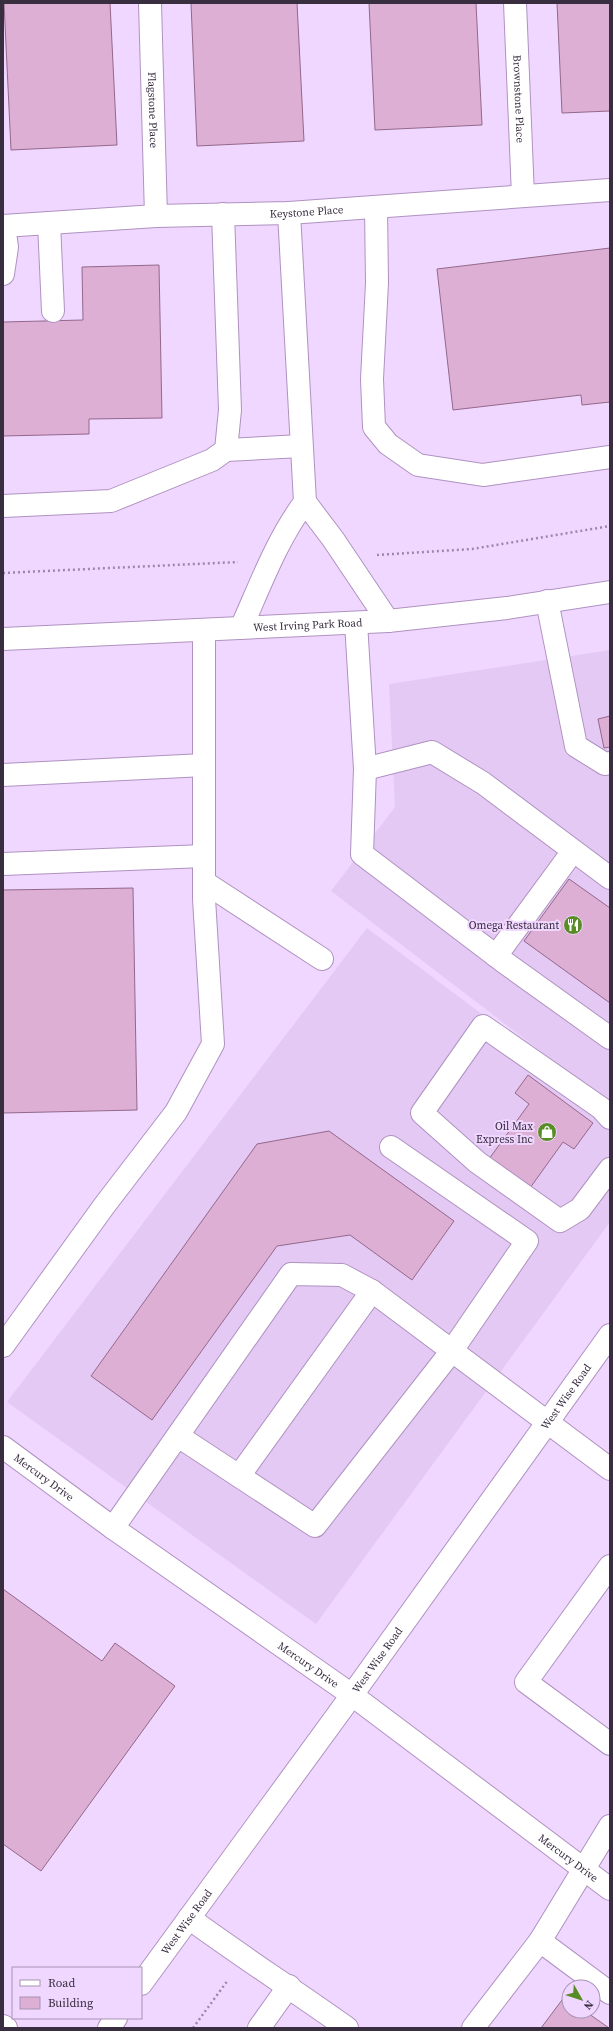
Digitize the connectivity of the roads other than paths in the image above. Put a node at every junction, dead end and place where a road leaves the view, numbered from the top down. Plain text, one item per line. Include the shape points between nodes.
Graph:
1 (150, 3) edge
2 (514, 3) edge
3 (610, 190) edge
4 (523, 196) junction
5 (376, 207) junction
6 (289, 213) junction
7 (223, 214) junction
8 (156, 216) junction
9 (48, 223) junction
10 (3, 226) edge
11 (3, 274) edge
12 (53, 311) dead end
13 (301, 446) junction
14 (226, 450) junction
15 (610, 457) edge
16 (305, 502) junction
17 (3, 506) edge
18 (610, 592) edge
19 (547, 601) junction
20 (388, 621) junction
21 (356, 623) junction
22 (241, 628) junction
23 (204, 630) junction
24 (3, 639) edge
25 (610, 763) edge
26 (204, 765) junction
27 (365, 769) junction
28 (3, 775) edge
29 (573, 851) junction
30 (204, 856) junction
31 (3, 864) edge
32 (610, 878) edge
33 (204, 882) junction
34 (496, 956) junction
35 (322, 959) dead end
36 (610, 1038) edge
37 (610, 1118) edge
38 (391, 1147) dead end
39 (610, 1169) edge
40 (372, 1291) junction
41 (610, 1334) edge
42 (3, 1346) edge
43 (451, 1352) junction
44 (546, 1421) junction
45 (178, 1436) junction
46 (3, 1447) edge
47 (610, 1469) edge
48 (239, 1476) junction
49 (113, 1528) junction
50 (610, 1566) edge
51 (352, 1695) junction
52 (610, 1744) edge
53 (610, 1826) edge
54 (583, 1869) junction
55 (610, 1889) edge
56 (189, 1918) junction
57 (540, 1940) junction
58 (142, 1983) edge
59 (289, 1986) junction
60 (610, 1993) edge
61 (115, 2019) edge
62 (3, 2026) edge
63 (6, 2028) edge
64 (109, 2028) edge
65 (259, 2028) edge
66 (348, 2028) edge
67 (473, 2028) edge

1 - 8 street, Flagstone Place
2 - 4 street, Brownstone Place
3 - 4 street, Keystone Place
4 - 5 street, Keystone Place
5 - 6 street, Keystone Place
5 - 15 street via 377,283 372,379 374,427 388,444 418,465 483,475
6 - 7 street, Keystone Place
6 - 13 street
7 - 8 street, Keystone Place
7 - 14 street via 230,410
8 - 9 street, Keystone Place
9 - 10 street, Keystone Place
9 - 12 street
10 - 11 street via 7,247
13 - 14 street
13 - 16 street
14 - 17 street via 212,460 111,501
16 - 20 street via 346,557
16 - 22 street via 288,528
18 - 19 street, West Irving Park Road
19 - 20 street, West Irving Park Road
19 - 25 street via 576,746 604,764
20 - 21 street, West Irving Park Road
21 - 22 street, West Irving Park Road
21 - 27 street
22 - 23 street, West Irving Park Road
23 - 24 street, West Irving Park Road
23 - 26 street
26 - 28 street
26 - 30 street
27 - 29 street via 432,752 483,783
27 - 34 street via 362,854
29 - 32 street
29 - 34 street
30 - 31 street
30 - 33 street
33 - 35 street
33 - 42 street via 213,1044 176,1112 104,1206
34 - 36 street
37 - 39 street via 601,1108 483,1026 422,1112 477,1162 560,1221 580,1209
38 - 43 street via 527,1241
40 - 43 street
40 - 45 street via 342,1275 291,1274
40 - 48 street
41 - 44 street, West Wise Road
43 - 44 street
43 - 48 street via 315,1526
44 - 47 street
44 - 51 street, West Wise Road
45 - 48 street
45 - 49 street
46 - 49 street, Mercury Drive
49 - 51 street, Mercury Drive
50 - 52 street via 526,1682
51 - 54 street, Mercury Drive
51 - 56 street, West Wise Road
53 - 54 street
54 - 55 street, Mercury Drive
54 - 57 street
56 - 58 street, West Wise Road
56 - 59 street via 244,1959
57 - 60 street
57 - 67 street
59 - 65 street
59 - 66 street
61 - 64 street
62 - 63 street

